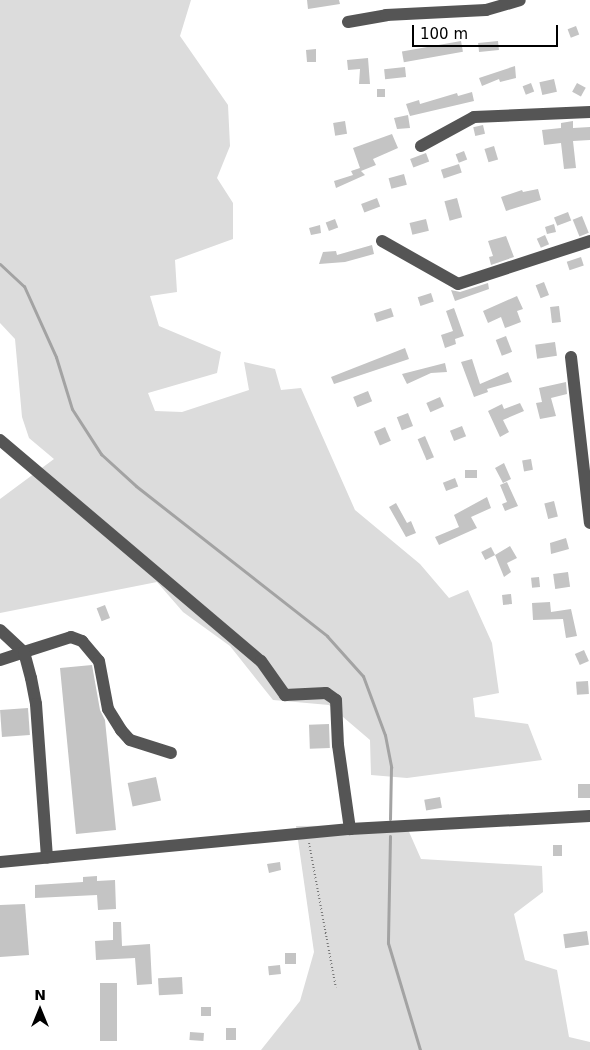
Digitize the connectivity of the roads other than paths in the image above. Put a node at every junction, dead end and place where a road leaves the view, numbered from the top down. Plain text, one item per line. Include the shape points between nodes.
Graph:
1 (520, 0) edge
2 (348, 22) dead end
3 (590, 112) edge
4 (421, 146) dead end
5 (382, 241) dead end
6 (590, 241) edge
7 (571, 357) dead end
8 (0, 440) edge
9 (585, 445) edge
10 (590, 523) edge
11 (0, 630) edge
12 (24, 652) junction
13 (0, 660) edge
14 (171, 753) dead end
15 (590, 816) edge
16 (350, 829) junction
17 (47, 858) junction
18 (0, 862) edge

1 - 2 street via 486,10 386,16
3 - 4 street via 474,117
5 - 6 street via 458,284
7 - 9 street
8 - 16 street via 260,661 285,695 326,693 336,700 338,744
9 - 10 street
11 - 12 street
12 - 13 street
12 - 14 street via 71,637 82,641 99,661 108,709 121,730 130,740
12 - 17 street via 36,704
15 - 16 street
16 - 17 street
17 - 18 street

